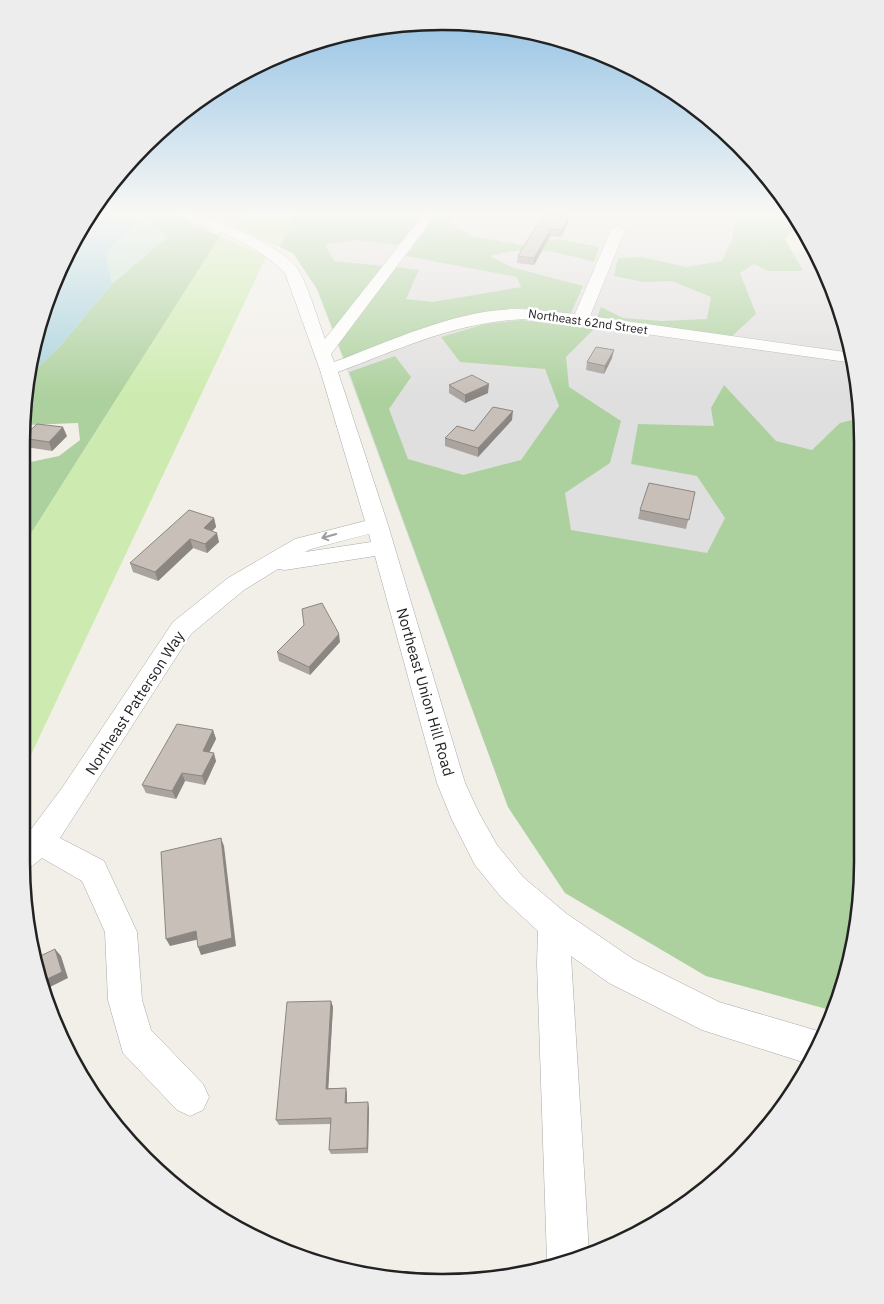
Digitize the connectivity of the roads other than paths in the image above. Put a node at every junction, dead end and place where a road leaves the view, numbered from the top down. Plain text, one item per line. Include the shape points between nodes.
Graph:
1 (293, 275) edge
2 (387, 275) edge
3 (599, 275) edge
4 (580, 321) junction
5 (845, 357) edge
6 (326, 362) junction
7 (380, 536) junction
8 (31, 849) edge
9 (556, 926) junction
10 (811, 1046) edge
11 (190, 1097) dead end
12 (568, 1254) edge

1 - 6 street, Northeast Union Hill Road
2 - 6 street
3 - 4 street
4 - 5 street, Northeast 62nd Street
4 - 6 street, Northeast 62nd Street via 526,313 502,314
6 - 7 street, Northeast Union Hill Road
7 - 8 street, Northeast Patterson Way via 265,567 236,584 182,628 83,782
7 - 9 street, Northeast Union Hill Road via 451,783 466,820 486,855 512,887
8 - 11 street via 93,871 120,932 125,1000 136,1040
9 - 10 street, Northeast Union Hill Road via 621,970 714,1018
9 - 12 street via 554,963

